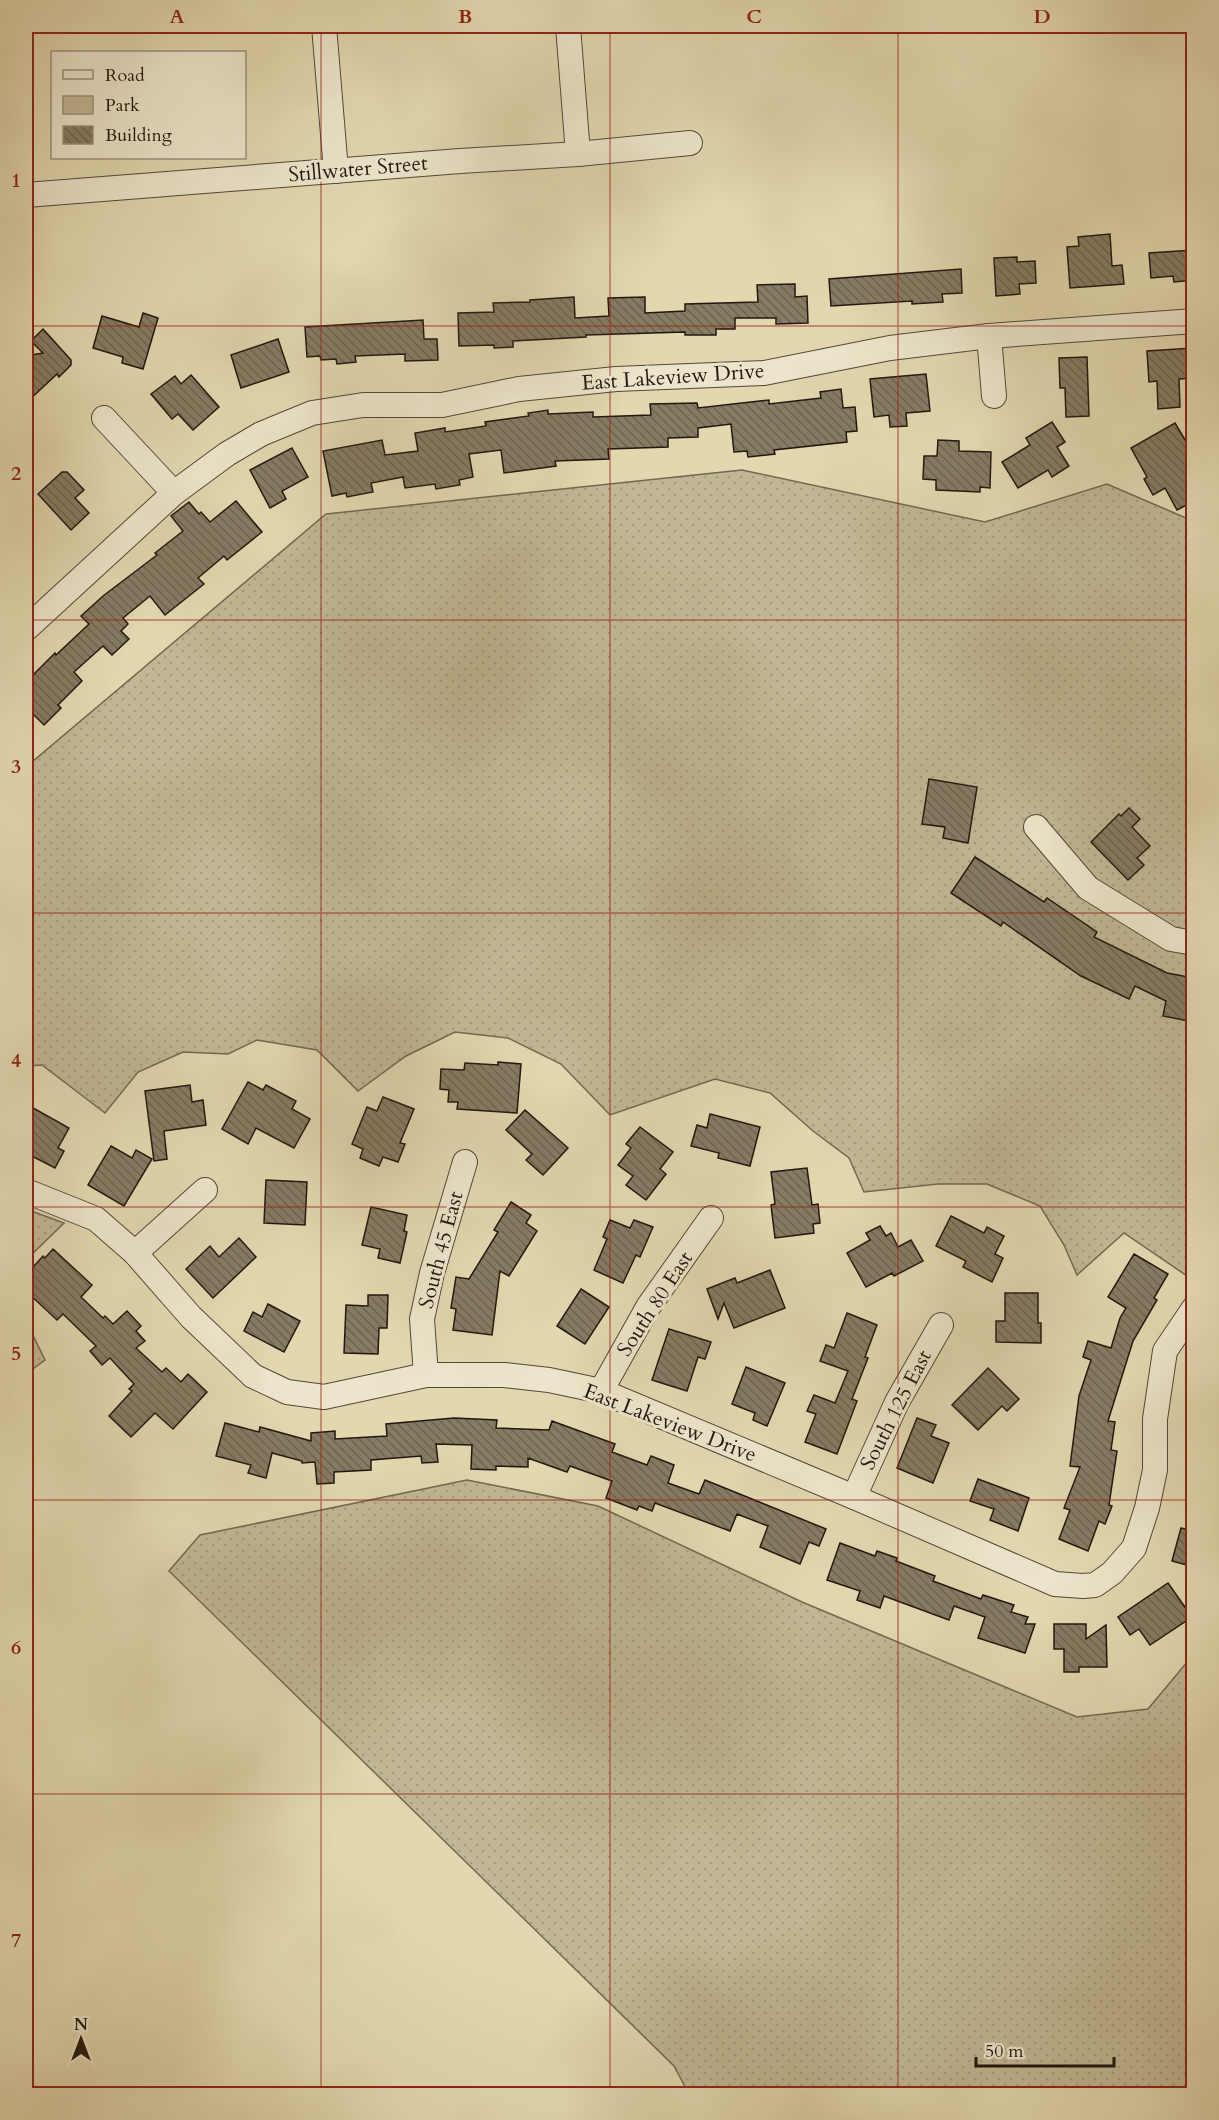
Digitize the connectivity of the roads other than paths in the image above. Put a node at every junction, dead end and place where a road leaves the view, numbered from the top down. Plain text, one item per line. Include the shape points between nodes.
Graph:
1 (324, 26) edge
2 (568, 26) edge
3 (690, 143) dead end
4 (578, 154) junction
5 (336, 171) junction
6 (26, 195) edge
7 (1194, 321) edge
8 (989, 336) junction
9 (994, 396) dead end
10 (104, 418) dead end
11 (174, 493) junction
12 (26, 630) edge
13 (1036, 827) dead end
14 (1194, 943) edge
15 (465, 1162) dead end
16 (205, 1190) dead end
17 (26, 1191) edge
18 (711, 1218) dead end
19 (135, 1253) junction
20 (1194, 1308) edge
21 (941, 1325) dead end
22 (426, 1375) junction
23 (601, 1391) junction
24 (854, 1497) junction

1 - 5 street
2 - 4 street
3 - 4 street, Stillwater Street
4 - 5 street, Stillwater Street
5 - 6 street, Stillwater Street
7 - 8 street, East Lakeview Drive
8 - 9 street
8 - 11 street, East Lakeview Drive via 890,348 764,373 616,379 519,389 442,405 363,405 312,413 261,434
10 - 11 street
11 - 12 street, East Lakeview Drive
13 - 14 street via 1088,888 1171,939
15 - 22 street, South 45 East via 432,1273 423,1319
16 - 19 street
17 - 19 street, East Lakeview Drive via 96,1219
18 - 23 street, South 80 East via 648,1307
19 - 22 street, East Lakeview Drive via 191,1317 253,1376 287,1392 324,1397
20 - 24 street, East Lakeview Drive via 1165,1351 1155,1419 1155,1470 1134,1548 1095,1585 1055,1584
21 - 24 street, South 125 East via 897,1401
22 - 23 street, East Lakeview Drive via 504,1375
23 - 24 street, East Lakeview Drive

